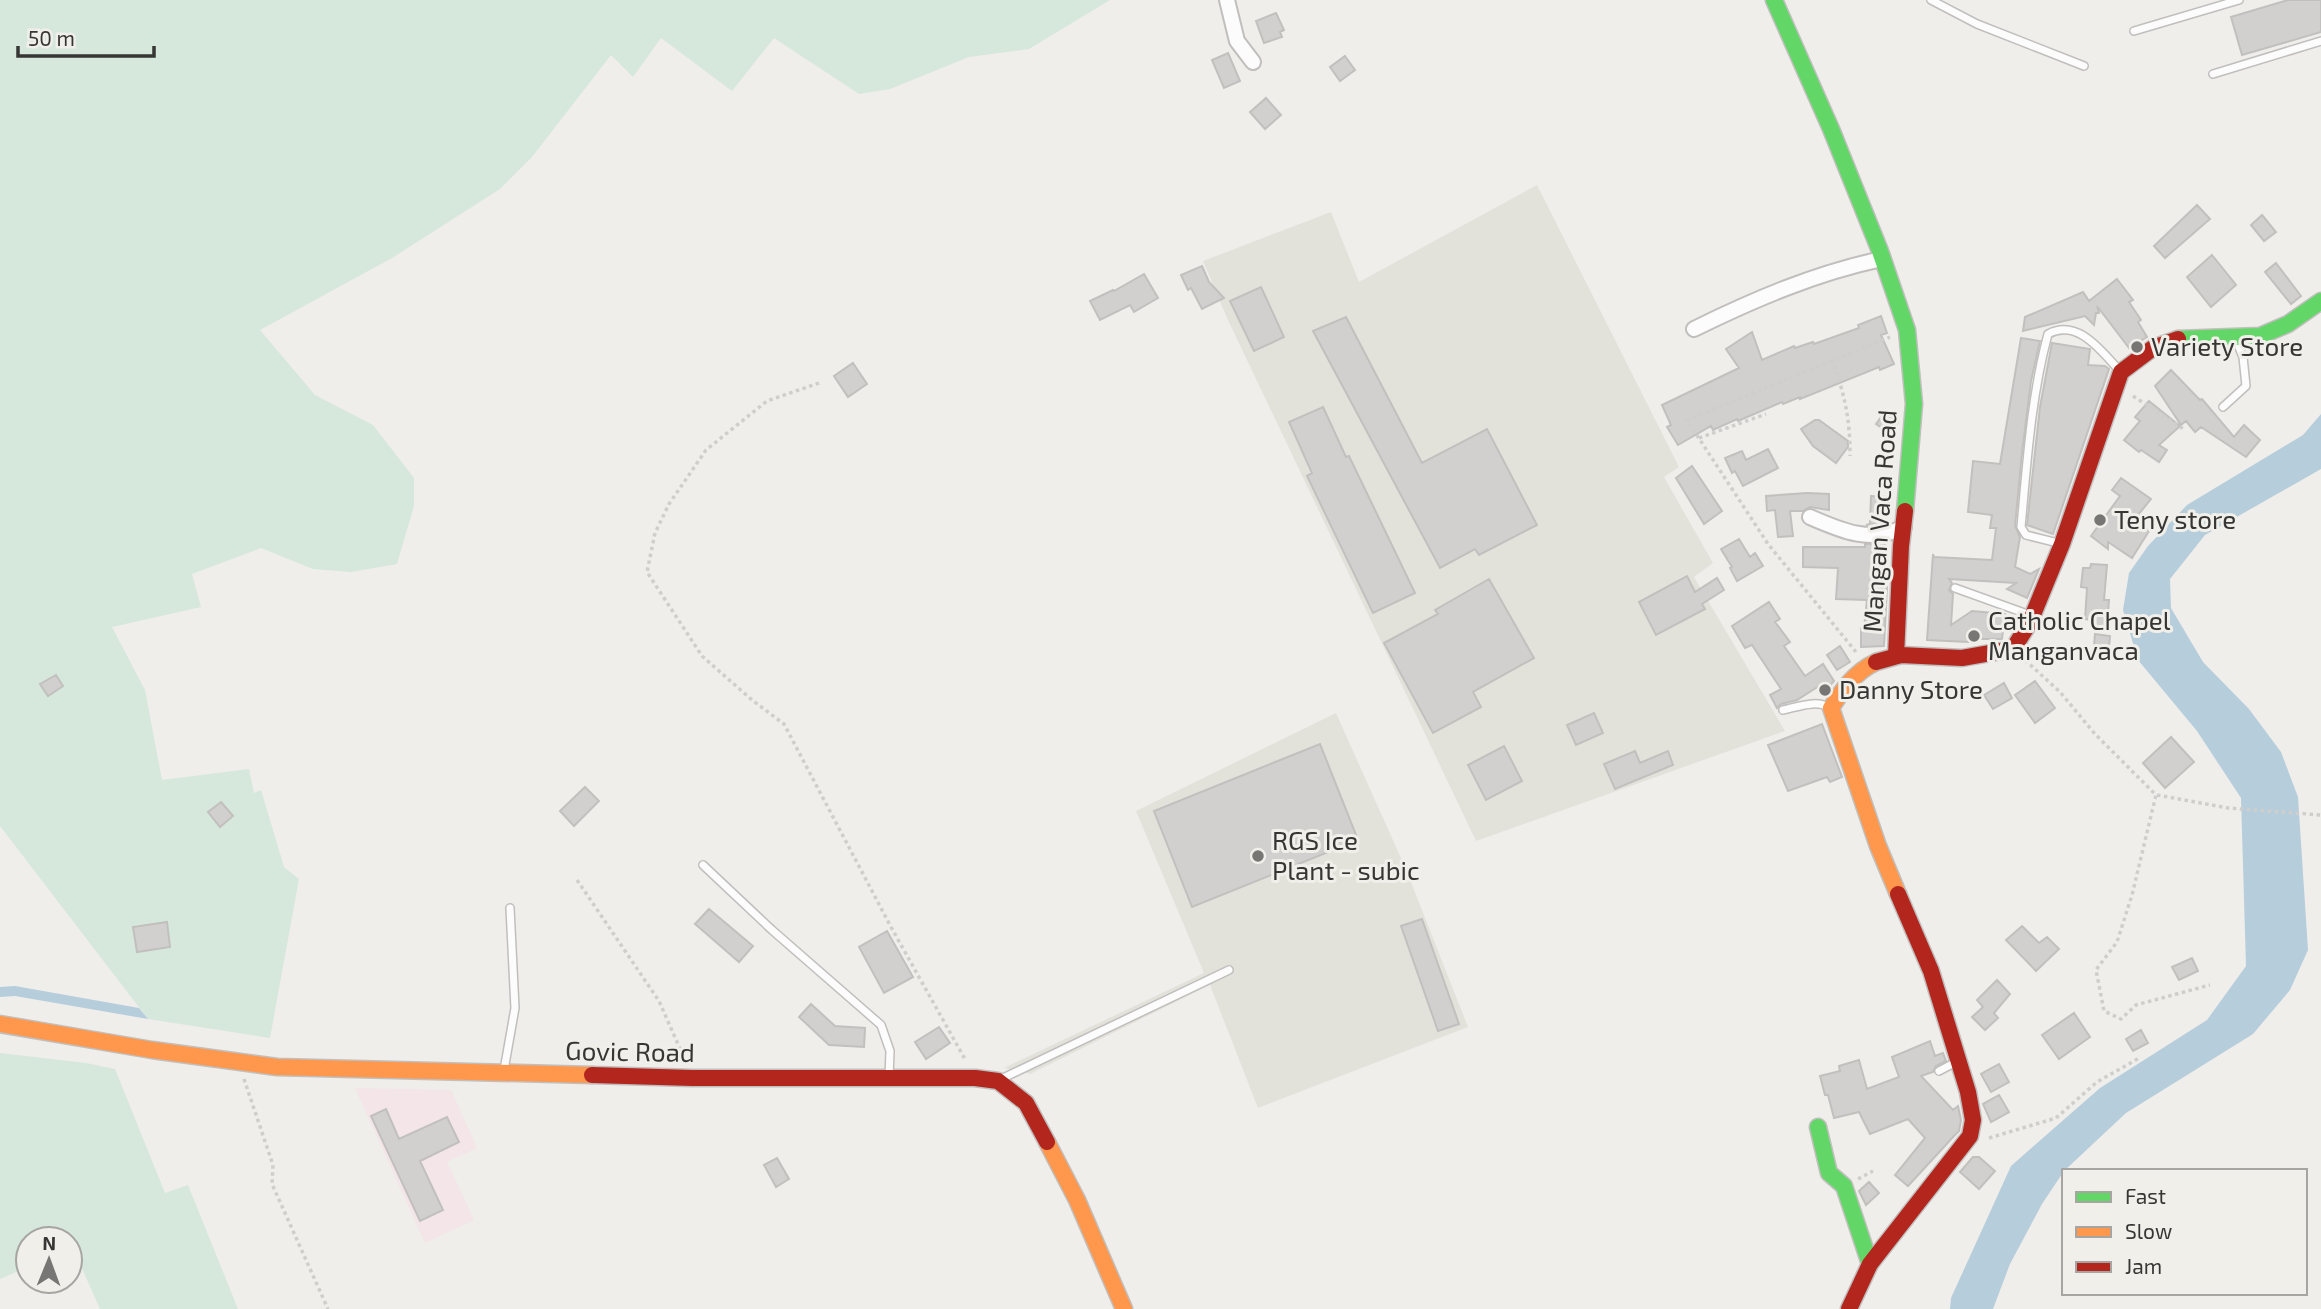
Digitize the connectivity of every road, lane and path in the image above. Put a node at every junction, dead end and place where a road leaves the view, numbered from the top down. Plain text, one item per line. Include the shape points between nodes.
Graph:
1 (1227, 0) edge
2 (1774, 0) edge
3 (1931, 0) edge
4 (2239, 0) edge
5 (2134, 32) dead end
6 (2321, 41) edge
7 (1253, 62) dead end
8 (2084, 66) dead end
9 (2213, 74) dead end
10 (1882, 259) junction
11 (2321, 301) edge
12 (1694, 329) dead end
13 (1907, 330) junction
14 (2236, 339) junction
15 (1832, 359) junction
16 (2118, 379) junction
17 (819, 383) dead end
18 (2223, 407) dead end
19 (1766, 414) dead end
20 (2185, 430) dead end
21 (1699, 439) junction
22 (1850, 456) dead end
23 (1810, 517) dead end
24 (1904, 527) junction
25 (2062, 544) junction
26 (1955, 588) dead end
27 (2033, 616) junction
28 (2013, 649) junction
29 (1896, 656) junction
30 (1866, 665) junction
31 (1831, 708) junction
32 (1783, 710) dead end
33 (2156, 795) junction
34 (2321, 814) edge
35 (703, 865) dead end
36 (577, 880) dead end
37 (510, 908) dead end
38 (1229, 970) dead end
39 (2210, 985) dead end
40 (0, 1024) edge
41 (2141, 1057) dead end
42 (1959, 1060) junction
43 (238, 1061) junction
44 (1939, 1071) dead end
45 (504, 1074) junction
46 (692, 1078) junction
47 (975, 1078) junction
48 (889, 1079) junction
49 (998, 1081) junction
50 (1818, 1127) dead end
51 (1970, 1136) junction
52 (1870, 1264) junction
53 (328, 1309) edge
54 (1124, 1309) edge
55 (1849, 1309) edge

1 - 7 street via 1237,41
2 - 10 street, Mangan Vaca Road via 1832,129
3 - 8 lane via 1977,24
4 - 5 lane
6 - 9 lane
10 - 12 street via 1842,267 1762,296
10 - 13 street, Mangan Vaca Road
11 - 14 street via 2267,334
13 - 15 path
13 - 24 street, Mangan Vaca Road via 1914,404
14 - 16 street via 2168,341 2137,355
14 - 18 lane via 2246,386
15 - 21 path via 1687,420
15 - 22 path via 1847,401
16 - 20 path
16 - 25 street
16 - 25 lane via 2094,342 2079,332 2067,328 2048,334 2030,427 2021,527 2026,535
17 - 47 path via 766,401 706,450 668,504 655,533 647,572 702,656 784,724
19 - 21 path
21 - 30 path via 1768,544
23 - 24 street via 1843,532 1867,535 1890,534
24 - 29 street, Mangan Vaca Road
25 - 27 street
26 - 27 lane
27 - 28 street
28 - 29 street via 1986,657
28 - 33 path
29 - 30 street, Mangan Vaca Road
30 - 31 street, Mangan Vaca Road via 1845,683
31 - 32 lane via 1811,704
31 - 42 street via 1878,846 1931,971
33 - 34 path via 2228,808
33 - 39 path via 2117,942 2096,970 2104,1011 2121,1019 2136,1005
35 - 48 lane via 881,1025 890,1051
36 - 46 path via 659,1001
37 - 45 lane via 515,1008
38 - 49 lane
40 - 43 street, Govic Road
41 - 51 path via 2097,1082 2056,1118 1988,1138
42 - 44 lane
42 - 51 street via 1973,1120
43 - 45 street, Govic Road via 277,1067
43 - 53 path via 273,1165 272,1184
45 - 46 street, Govic Road
46 - 48 street, Govic Road
47 - 48 street, Govic Road
47 - 49 street, Govic Road
49 - 54 street, Govic Road via 1026,1102 1077,1200
50 - 52 street via 1829,1173 1844,1186
51 - 52 street
52 - 55 street

